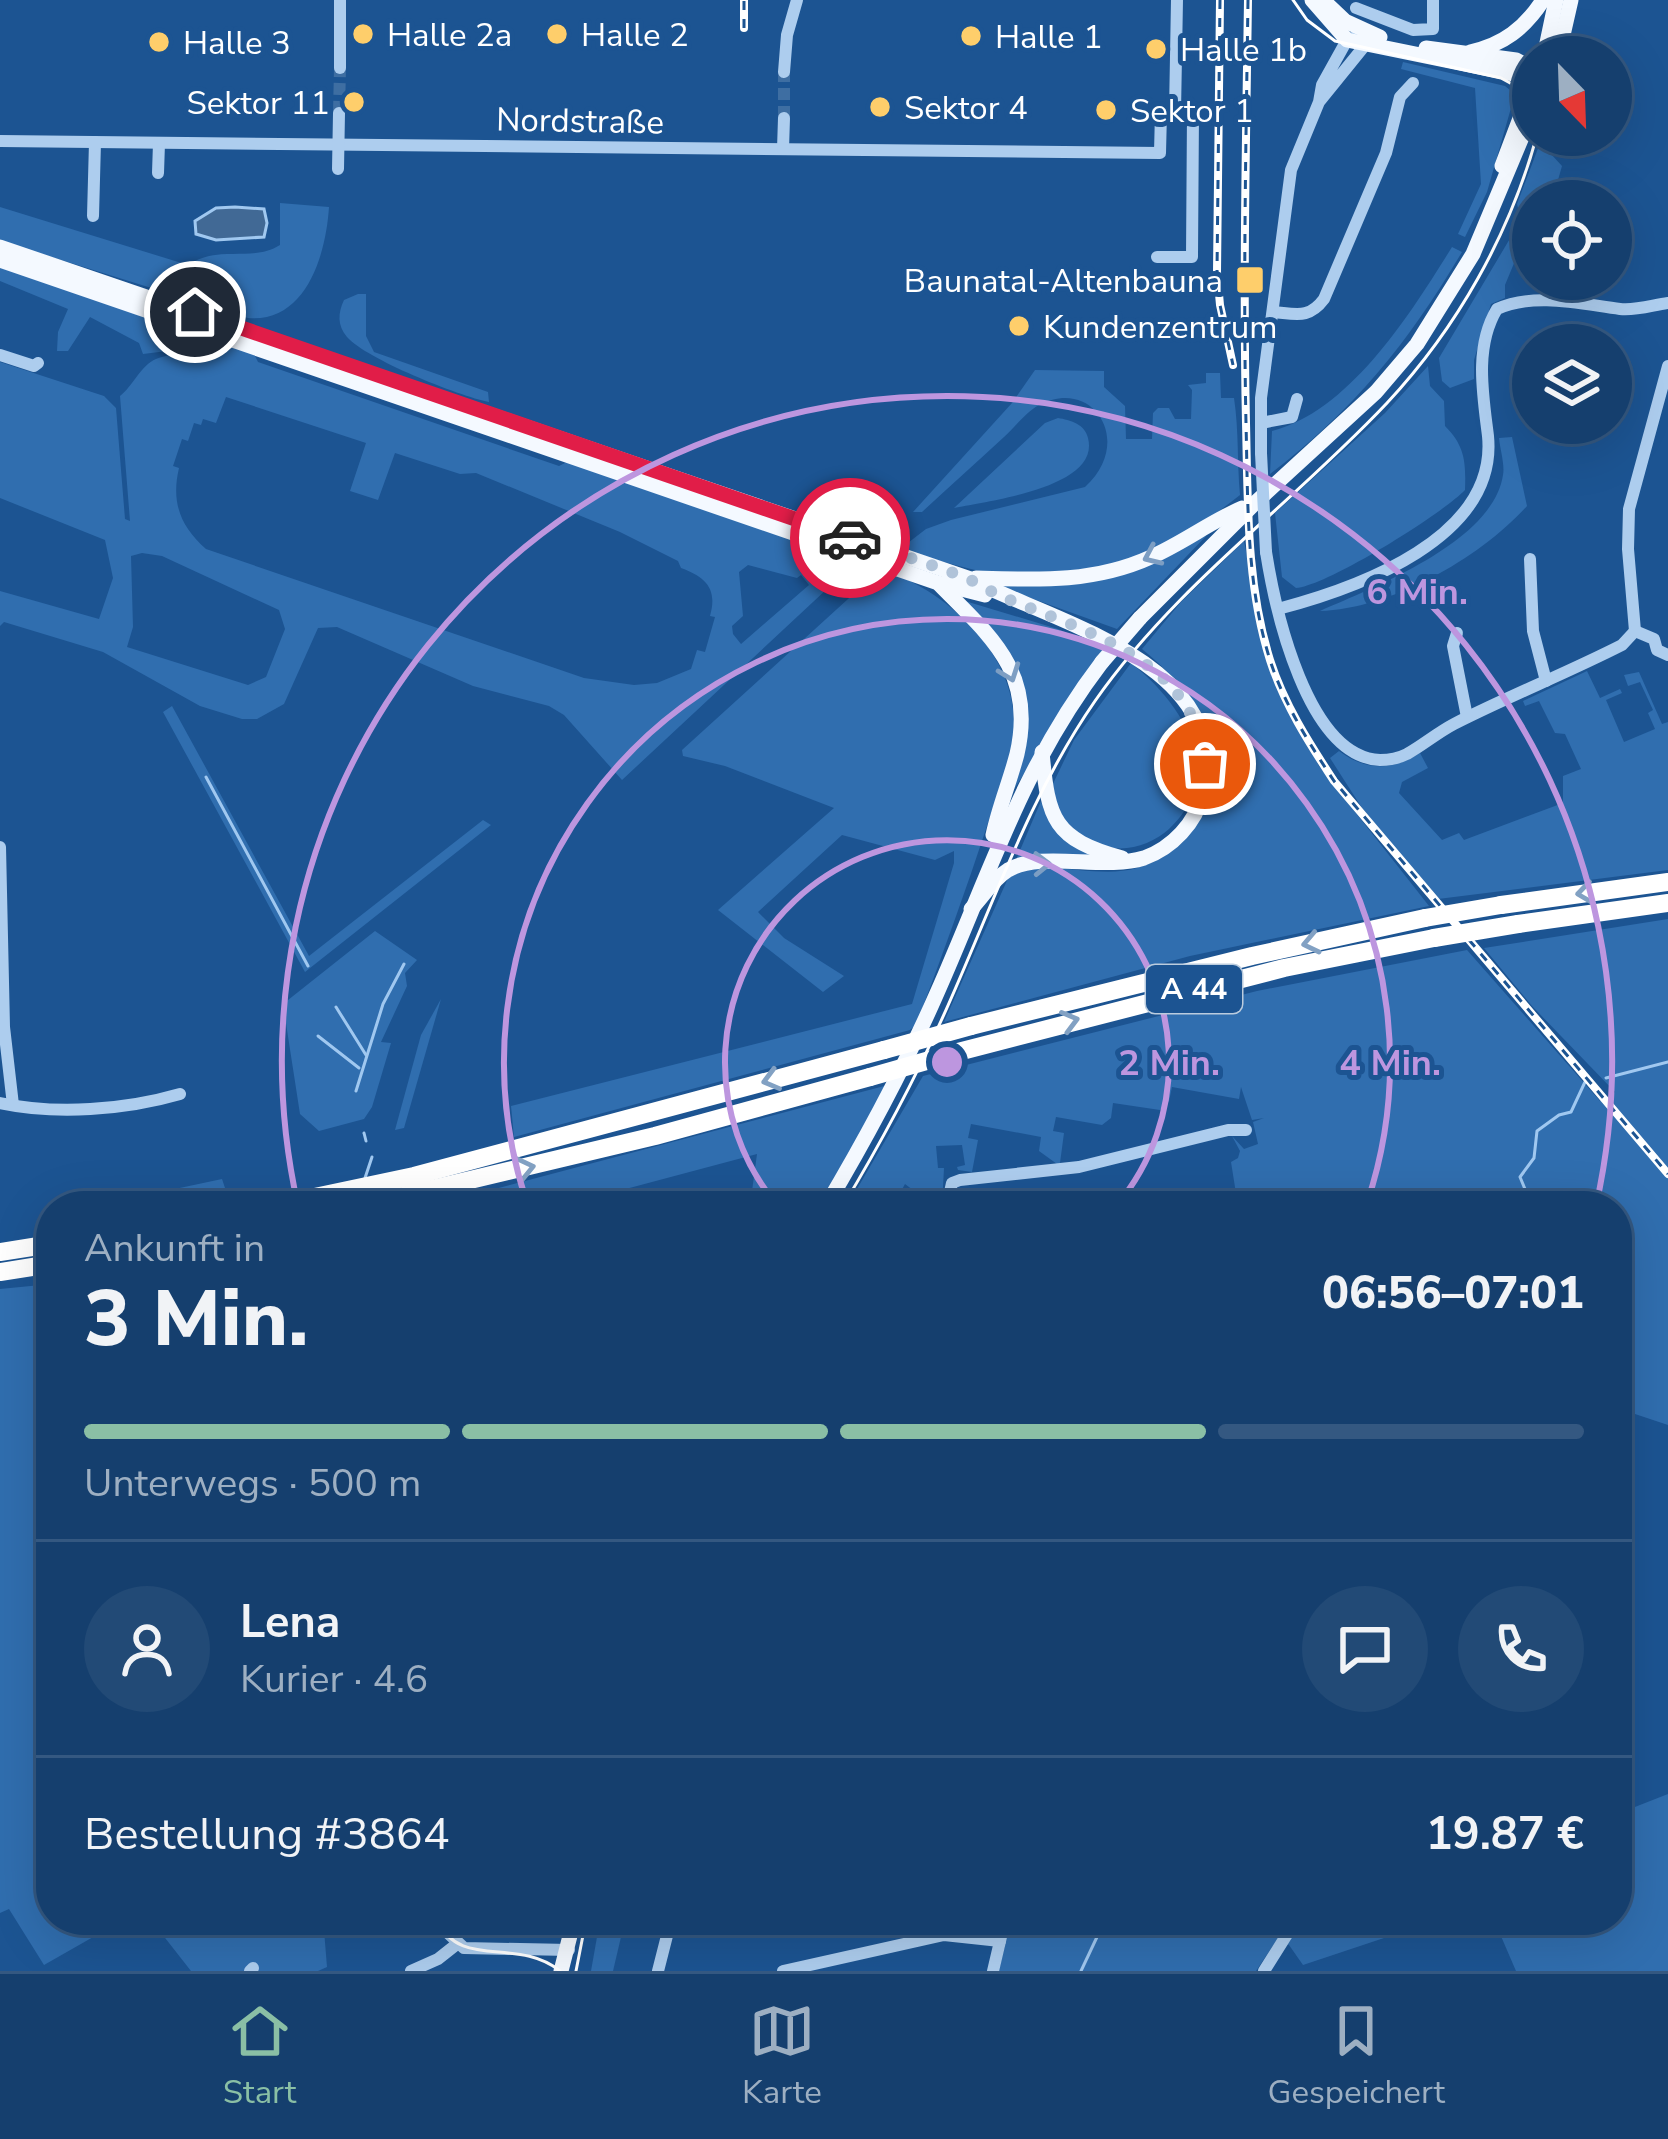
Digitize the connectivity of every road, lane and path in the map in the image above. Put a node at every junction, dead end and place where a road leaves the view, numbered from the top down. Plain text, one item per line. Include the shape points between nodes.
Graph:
1 (340, 0) edge
2 (797, 0) edge
3 (1177, 0) edge
4 (1312, 0) edge
5 (1324, 0) edge
6 (1433, 0) edge
7 (1543, 0) edge
8 (1556, 0) edge
9 (1571, 0) edge
10 (1356, 8) dead end
11 (1548, 36) edge
12 (1563, 36) edge
13 (1366, 39) junction
14 (1347, 40) junction
15 (1458, 53) junction
16 (1512, 60) edge
17 (340, 68) tunnel mouth
18 (784, 72) tunnel mouth
19 (1512, 72) edge
20 (1413, 83) dead end
21 (1319, 102) junction
22 (1175, 112) junction
23 (339, 113) tunnel mouth
24 (784, 118) tunnel mouth
25 (1512, 138) edge
26 (0, 141) edge
27 (95, 142) junction
28 (159, 143) junction
29 (339, 145) junction
30 (783, 149) junction
31 (1514, 156) edge
32 (338, 169) dead end
33 (158, 173) dead end
34 (1497, 198) junction
35 (94, 216) dead end
36 (0, 247) edge
37 (1157, 257) dead end
38 (0, 260) edge
39 (1668, 303) edge
40 (1274, 312) junction
41 (0, 355) edge
42 (38, 364) dead end
43 (1668, 366) edge
44 (1297, 399) dead end
45 (1261, 423) junction
46 (1256, 502) junction
47 (847, 543) junction
48 (1530, 559) dead end
49 (903, 563) junction
50 (968, 578) junction
51 (938, 584) junction
52 (1000, 596) junction
53 (1278, 609) junction
54 (1636, 631) junction
55 (1457, 633) dead end
56 (1668, 633) edge
57 (1654, 639) junction
58 (1668, 655) edge
59 (1546, 680) junction
60 (1467, 718) junction
61 (1042, 749) junction
62 (0, 847) edge
63 (991, 856) junction
64 (1131, 861) junction
65 (1668, 882) edge
66 (1668, 904) edge
67 (971, 909) junction
68 (2, 923) edge
69 (180, 1094) dead end
70 (7, 1104) edge
71 (1246, 1130) dead end
72 (413, 1185) junction
73 (366, 1191) edge
74 (398, 1191) edge
75 (834, 1191) edge
76 (950, 1191) edge
77 (36, 1245) edge
78 (0, 1247) edge
79 (36, 1266) edge
80 (5, 1271) edge
81 (452, 1935) edge
82 (572, 1935) edge
83 (667, 1935) edge
84 (1001, 1935) edge
85 (1287, 1935) edge
86 (1000, 1941) junction
87 (457, 1944) junction
88 (569, 1950) junction
89 (411, 1971) edge
90 (560, 1971) edge
91 (658, 1971) edge
92 (782, 1971) edge
93 (993, 1971) edge
94 (1264, 1971) edge

1 - 17 street
2 - 18 street
3 - 22 street
4 - 14 main road
5 - 13 main road
6 - 10 street via 1433,29 1413,30
7 - 15 main road via 1510,37
8 - 11 main road
9 - 12 main road
13 - 14 main road
13 - 15 main road
13 - 19 main road
13 - 21 street
14 - 21 street
15 - 16 main road
20 - 40 street via 1400,97 1365,222 1320,305 1304,316
21 - 40 street via 1287,190
22 - 30 street, Nordstraße via 1161,112 1160,153
22 - 37 street via 1193,112 1192,257
23 - 29 street
24 - 30 street
25 - 34 main road
26 - 27 street, Nordstraße
27 - 28 street, Nordstraße
27 - 35 street
28 - 29 street, Nordstraße
28 - 33 street
29 - 30 street, Nordstraße
29 - 32 street
31 - 34 main road
34 - 46 main road via 1417,344
36 - 47 main road
38 - 47 main road
39 - 53 street via 1498,309 1483,362 1489,464 1480,494 1413,554
40 - 45 street
41 - 42 street
43 - 54 street via 1629,509
44 - 45 street via 1292,417
45 - 53 street, bridge via 1266,553
46 -> 50 main road via 1116,570 1055,581
46 - 61 main road, bridge via 1140,617
47 - 49 main road
48 - 59 street via 1533,631
49 - 50 main road
49 - 51 main road
50 - 52 main road
51 - 52 main road
51 -> 63 main road via 998,643 1018,698 1018,747
52 - 64 main road via 1126,650 1190,712 1204,752 1199,806 1172,842
53 - 60 street via 1307,693 1361,757 1393,759
54 - 57 street
54 - 59 street
55 - 60 street
56 - 57 street
57 - 58 street
59 - 60 street
61 - 63 main road
61 - 64 main road via 1047,803 1058,826 1082,845
62 - 68 street
63 - 67 main road
67 -> 64 main road via 998,878 1024,864
65 -> 72 highway, A 44, bridge via 1425,918 1252,956 971,1026
72 -> 66 highway, A 44, bridge via 655,1136 1284,968
67 - 75 main road via 892,1088
68 - 70 street
69 - 70 street via 146,1104
71 - 76 street via 1079,1167 960,1180
72 - 73 highway, A 44
72 - 74 highway, A 44
77 - 78 highway
79 - 80 highway
81 - 87 street
82 - 88 main road
83 - 91 street
84 - 86 street
85 - 94 street
86 - 92 street via 944,1935
86 - 93 street
87 - 88 street
87 - 89 street
88 - 90 main road

